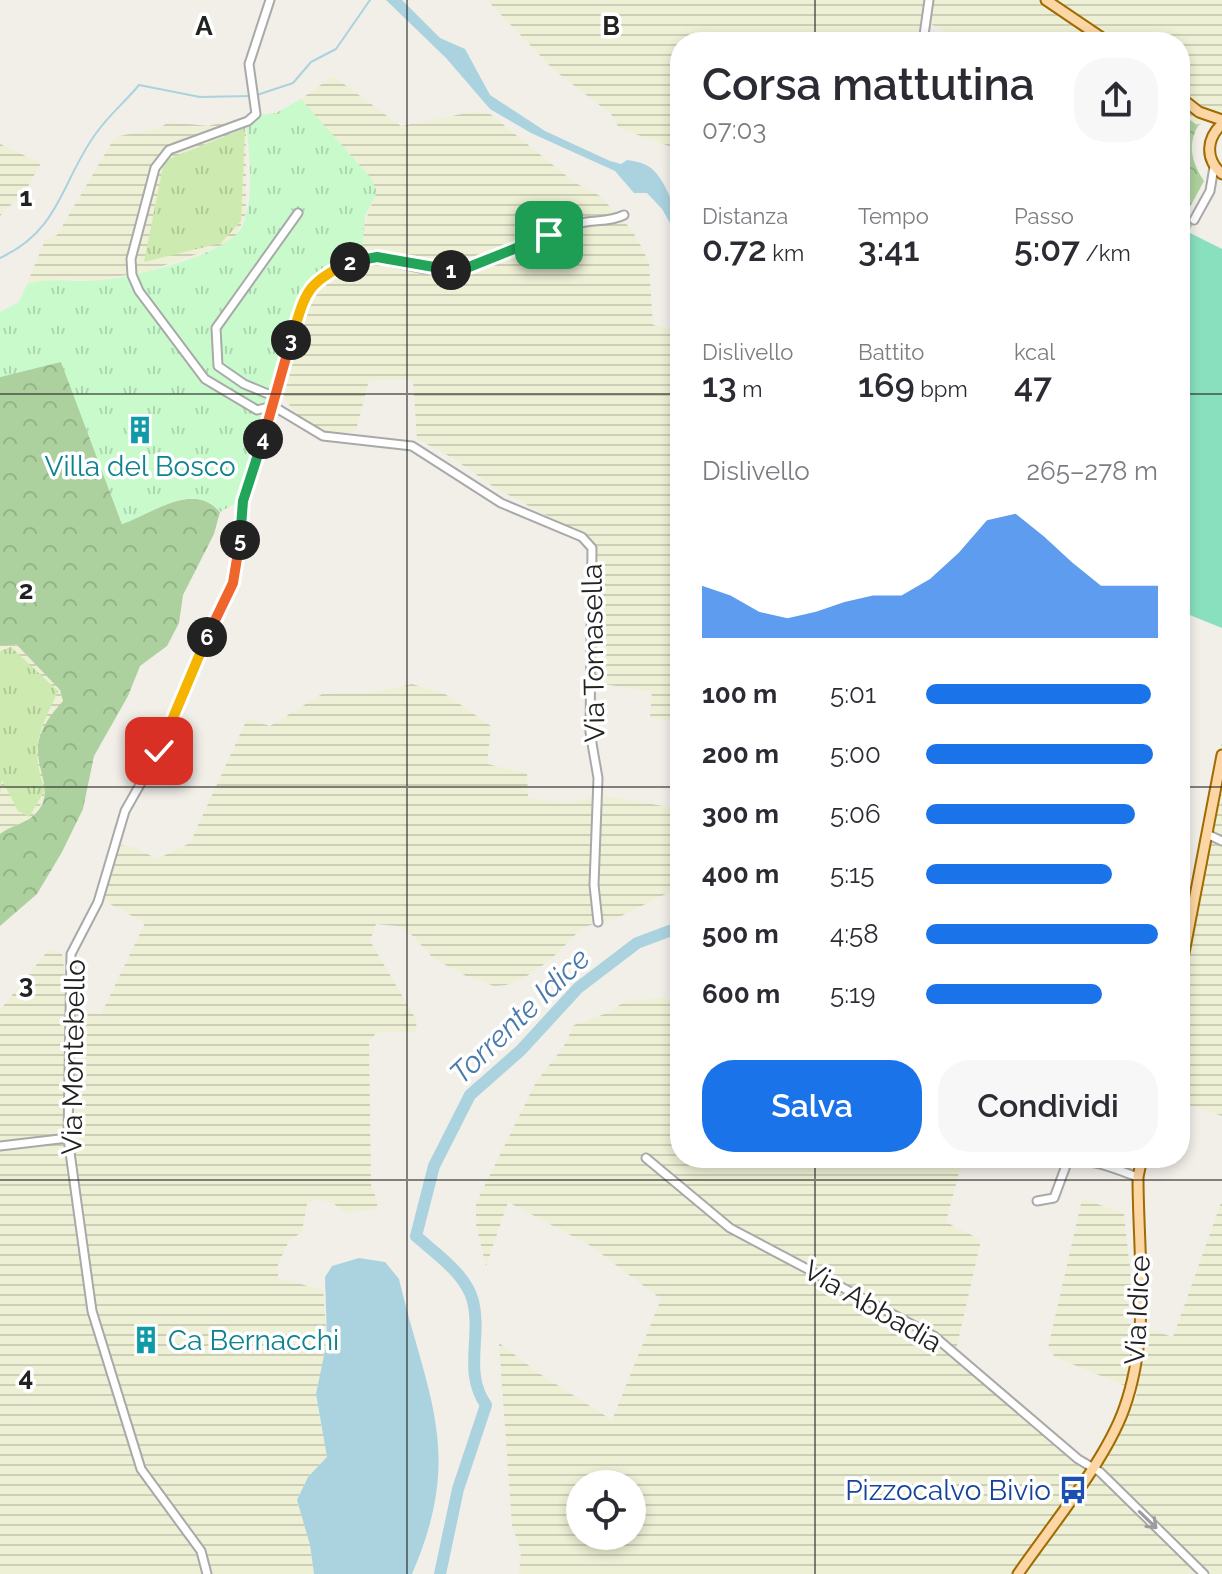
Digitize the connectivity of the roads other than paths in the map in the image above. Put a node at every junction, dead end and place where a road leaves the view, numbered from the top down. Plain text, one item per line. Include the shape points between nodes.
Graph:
1 (929, 0) edge
2 (1046, 0) edge
3 (268, 1) edge
4 (924, 32) edge
5 (1093, 32) edge
6 (1190, 105) edge
7 (1199, 112) junction
8 (1222, 122) edge
9 (1211, 137) junction
10 (1214, 165) junction
11 (1222, 174) edge
12 (1222, 181) edge
13 (1210, 191) junction
14 (298, 213) dead end
15 (624, 215) dead end
16 (1194, 220) dead end
17 (273, 396) junction
18 (273, 406) junction
19 (1222, 755) edge
20 (1207, 834) junction
21 (1222, 841) edge
22 (598, 922) dead end
23 (1190, 922) edge
24 (68, 1138) junction
25 (0, 1146) edge
26 (646, 1158) dead end
27 (1065, 1168) edge
28 (1111, 1168) edge
29 (1140, 1168) edge
30 (1138, 1177) junction
31 (1037, 1201) dead end
32 (1092, 1466) junction
33 (207, 1574) edge
34 (1018, 1574) edge
35 (1204, 1574) edge

1 - 4 street
2 - 5 main road
3 - 18 street via 249,64 256,114 169,150 155,168 131,267 139,291 205,379 257,410
6 - 7 main road
7 - 8 main road
7 - 9 main road
8 - 9 main road
9 - 10 main road via 1209,156
10 - 11 main road
10 - 13 street
12 - 13 street
13 - 16 street
14 - 17 street via 216,328 218,366
15 - 17 street, Via Montebello via 581,223 454,270 377,257 355,259 321,276 308,289
17 - 18 street, Via Montebello
18 - 22 street, Via Tomasella via 323,436 412,446 501,503 582,537 592,548 590,732 598,778
18 - 24 street, Via Montebello via 243,501 233,583 159,751 125,811 98,902 71,954
19 - 20 main road
20 - 21 street
20 - 23 main road
24 - 25 street
24 - 33 street, Via Montebello via 92,1311 141,1469 201,1551
26 - 32 street, Via Abbadia via 730,1228 934,1336
27 - 31 street via 1054,1198
28 - 30 street
29 - 30 main road, Via Idice
30 - 32 main road, Via Idice via 1139,1346 1124,1410
32 - 34 main road, Via Idice
32 -> 35 street, Via Abbadia

